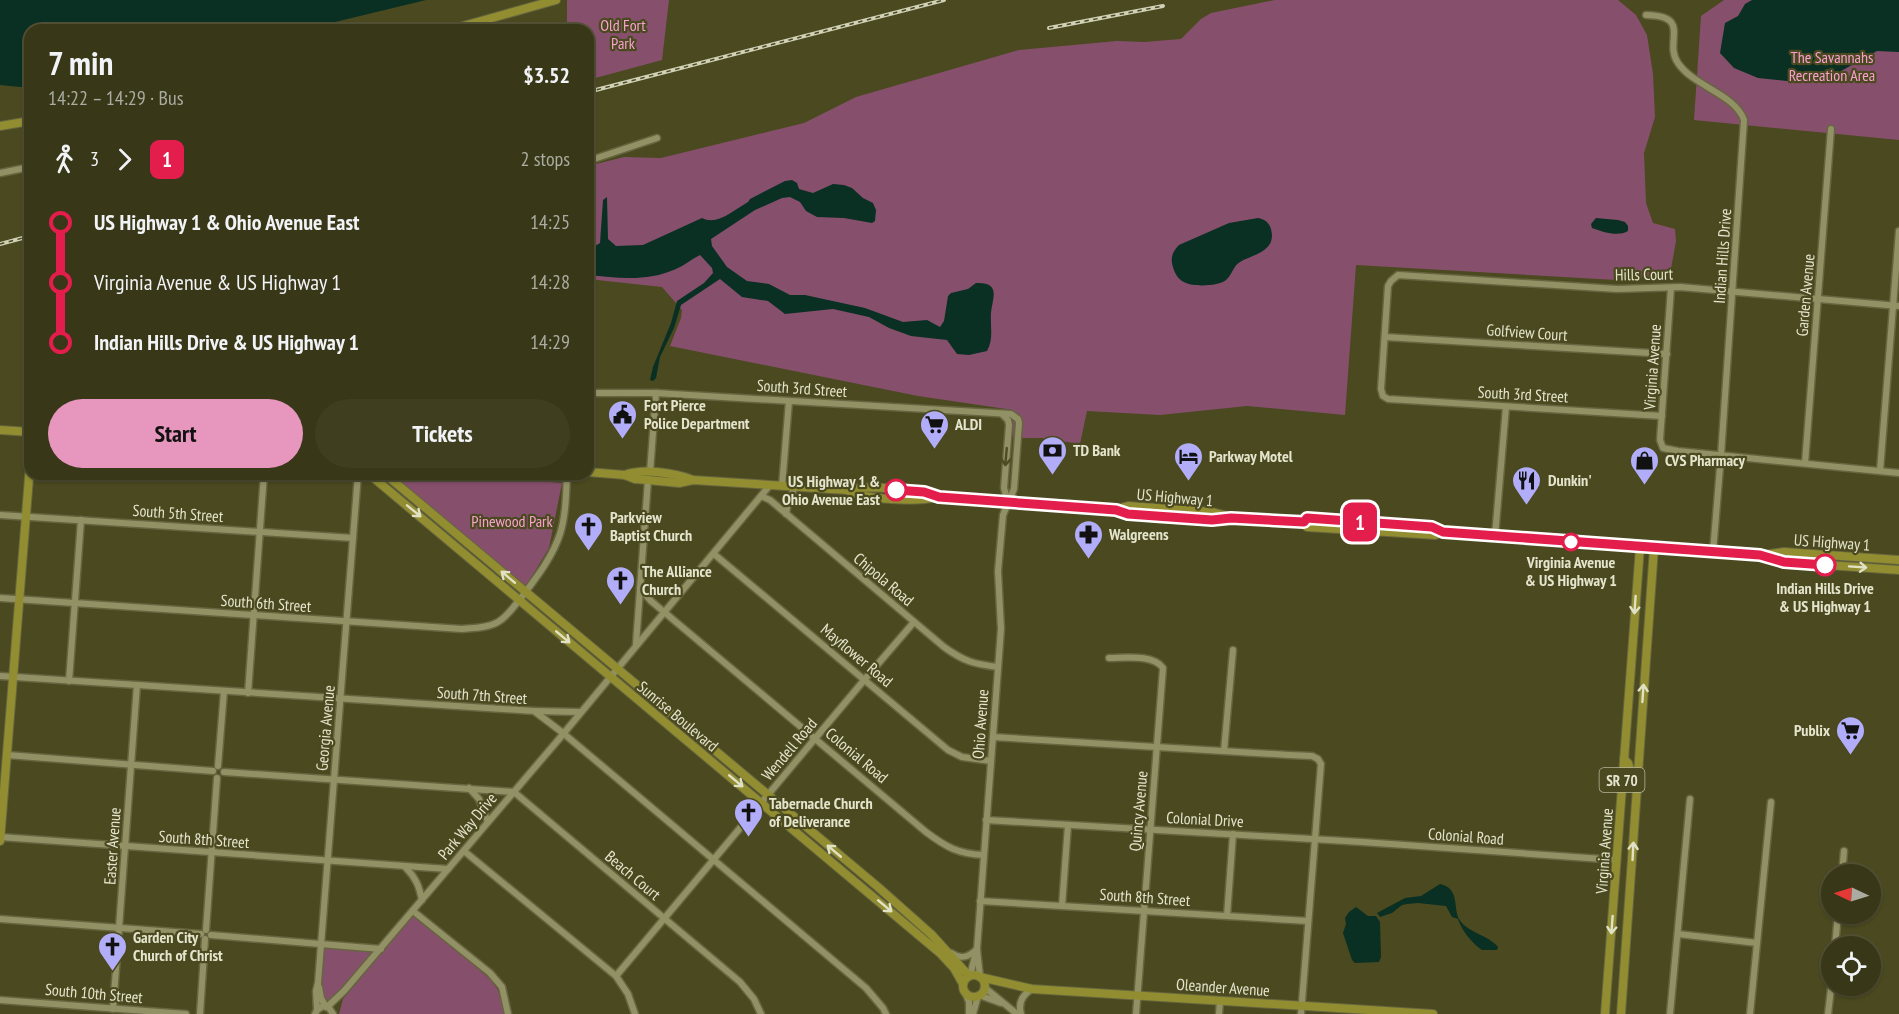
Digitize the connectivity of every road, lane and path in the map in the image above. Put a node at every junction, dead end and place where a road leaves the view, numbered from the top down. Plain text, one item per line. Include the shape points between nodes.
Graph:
1 (556, 0) edge
2 (1646, 15) dead end
3 (470, 24) edge
4 (24, 122) edge
5 (0, 126) edge
6 (1832, 129) dead end
7 (657, 138) dead end
8 (594, 159) edge
9 (24, 168) edge
10 (0, 174) edge
11 (1899, 231) edge
12 (1671, 288) junction
13 (1733, 292) junction
14 (1818, 298) junction
15 (1896, 305) edge
16 (1385, 337) junction
17 (1667, 354) junction
18 (594, 393) edge
19 (656, 393) junction
20 (789, 401) junction
21 (1506, 407) junction
22 (1002, 414) junction
23 (1015, 416) joint
24 (1662, 416) junction
25 (0, 430) edge
26 (24, 432) edge
27 (1721, 455) junction
28 (1805, 463) junction
29 (1880, 471) junction
30 (594, 472) edge
31 (1899, 473) edge
32 (649, 476) junction
33 (29, 480) edge
34 (264, 480) edge
35 (358, 480) edge
36 (376, 480) edge
37 (393, 480) edge
38 (397, 480) edge
39 (567, 480) edge
40 (397, 483) junction
41 (770, 485) junction
42 (782, 486) junction
43 (795, 487) junction
44 (761, 496) junction
45 (1008, 502) junction
46 (786, 514) junction
47 (0, 515) edge
48 (25, 516) junction
49 (81, 520) junction
50 (260, 531) junction
51 (1495, 536) junction
52 (353, 538) junction
53 (1640, 547) junction
54 (1654, 548) junction
55 (1713, 552) junction
56 (714, 554) junction
57 (1763, 555) junction
58 (1899, 560) edge
59 (1899, 568) edge
60 (640, 588) junction
61 (526, 592) junction
62 (0, 598) edge
63 (19, 599) junction
64 (519, 599) junction
65 (75, 603) junction
66 (664, 611) junction
67 (254, 616) junction
68 (347, 622) junction
69 (914, 622) junction
70 (636, 646) junction
71 (1233, 650) dead end
72 (1109, 658) dead end
73 (998, 667) junction
74 (616, 669) junction
75 (0, 676) edge
76 (13, 676) junction
77 (610, 676) junction
78 (865, 679) junction
79 (69, 681) junction
80 (137, 685) junction
81 (224, 691) junction
82 (248, 693) junction
83 (340, 699) junction
84 (534, 711) junction
85 (580, 712) junction
86 (563, 733) junction
87 (815, 738) junction
88 (993, 738) junction
89 (1157, 747) junction
90 (1224, 751) junction
91 (7, 755) junction
92 (1624, 759) junction
93 (991, 761) junction
94 (131, 765) junction
95 (215, 768) junction
96 (224, 772) junction
97 (217, 778) junction
98 (334, 780) junction
99 (470, 788) junction
100 (514, 792) junction
101 (1636, 792) junction
102 (767, 795) junction
103 (1690, 799) dead end
104 (761, 802) junction
105 (1771, 802) dead end
106 (987, 820) junction
107 (488, 822) junction
108 (1068, 825) junction
109 (1150, 829) junction
110 (1233, 834) junction
111 (0, 839) edge
112 (1314, 839) junction
113 (125, 846) junction
114 (464, 851) junction
115 (1844, 851) dead end
116 (212, 853) junction
117 (984, 855) junction
118 (713, 859) junction
119 (1617, 860) junction
120 (328, 861) junction
121 (1843, 864) edge
122 (405, 867) junction
123 (448, 869) junction
124 (422, 900) junction
125 (980, 901) junction
126 (1062, 906) junction
127 (413, 910) junction
128 (1144, 911) junction
129 (1227, 916) junction
130 (0, 919) edge
131 (664, 919) junction
132 (1308, 921) junction
133 (119, 928) junction
134 (1678, 934) junction
135 (206, 935) junction
136 (321, 943) junction
137 (1757, 943) junction
138 (381, 949) junction
139 (976, 949) junction
140 (950, 952) junction
141 (616, 976) junction
142 (970, 976) junction
143 (980, 977) junction
144 (318, 983) junction
145 (984, 986) junction
146 (1012, 986) junction
147 (964, 988) junction
148 (1032, 989) junction
149 (344, 992) junction
150 (979, 995) junction
151 (1138, 995) junction
152 (1830, 996) edge
153 (0, 1000) edge
154 (1220, 1001) junction
155 (1006, 1005) junction
156 (326, 1007) junction
157 (113, 1009) junction
158 (1301, 1010) edge
159 (316, 1012) edge
160 (186, 1014) edge
161 (200, 1014) edge
162 (333, 1014) edge
163 (508, 1014) edge
164 (635, 1014) edge
165 (761, 1014) edge
166 (886, 1014) edge
167 (971, 1014) edge
168 (1019, 1014) edge
169 (1136, 1014) edge
170 (1219, 1014) edge
171 (1433, 1014) edge
172 (1605, 1014) edge
173 (1621, 1014) edge
174 (1670, 1014) edge
175 (1750, 1014) edge
176 (1828, 1014) edge

1 - 3 main road
2 - 13 street, Indian Hills Drive via 1670,21 1678,63 1735,106 1744,120
4 - 5 main road
6 - 14 street, Garden Avenue
7 - 8 street
9 - 10 street
11 - 15 street
12 - 13 street, Hills Court
12 - 16 street, Hills Court via 1617,289 1398,275 1388,286
12 - 17 street, Virginia Avenue
13 - 14 street, Hills Court
13 - 27 street, Indian Hills Drive
14 - 15 street, Hills Court
14 - 28 street, Garden Avenue
15 - 29 street
16 - 17 street, Golfview Court
16 - 21 street, South 3rd Street via 1381,389 1388,399
17 - 24 street, Virginia Avenue
18 - 19 street, South 3rd Street
19 - 20 street, South 3rd Street
19 - 32 street
20 - 22 street, South 3rd Street
20 - 42 street
21 - 24 street, South 3rd Street
21 - 51 street
22 - 23 street, South 3rd Street
22 -> 45 street, Ohio Avenue via 1009,425 1004,488
23 - 45 street, Ohio Avenue via 1019,423 1018,441 1014,489
24 - 27 street, Virginia Avenue via 1663,448
25 - 26 main road
27 - 28 street
27 - 55 street, Indian Hills Drive
28 - 29 street
29 - 31 street
30 - 32 main road, US Highway 1 via 625,475 634,471
32 - 41 main road, US Highway 1 via 680,475 693,480
32 - 60 street
33 - 48 main road
34 - 50 street
35 - 52 street, Georgia Avenue
36 -> 64 main road, Sunrise Boulevard
37 - 40 main road, Sunrise Boulevard
38 - 40 main road
39 - 61 street, South 6th Street via 560,534
61 -> 40 main road, Sunrise Boulevard
41 - 42 main road, US Highway 1
41 - 44 street, Park Way Drive
42 - 43 main road, US Highway 1
43 - 45 main road, US Highway 1 via 924,500 939,497
43 - 46 street
44 - 46 street, Chipola Road
44 - 56 street, Park Way Drive
45 - 51 main road, US Highway 1 via 1202,520 1304,522 1307,518
45 - 73 street, Ohio Avenue via 1003,515 998,571
46 - 69 street, Chipola Road
47 - 48 street, South 5th Street
48 - 49 street, South 5th Street
48 - 63 main road
49 - 50 street, South 5th Street
49 - 65 street
50 - 52 street, South 5th Street
50 - 67 street
51 - 53 main road, US Highway 1
52 - 68 street, Georgia Avenue
53 - 54 main road, US Highway 1
53 -> 92 main road, Virginia Avenue / SR 70
54 - 55 main road, US Highway 1
101 -> 54 main road, Virginia Avenue / SR 70
55 - 57 main road, US Highway 1
56 - 66 street, Park Way Drive
56 - 78 street, Mayflower Road
57 - 58 main road, US Highway 1 via 1784,552
57 -> 59 main road, US Highway 1 via 1784,562
60 - 66 street, Colonial Road
60 - 70 street
61 - 64 street, South 6th Street
61 - 74 main road, Sunrise Boulevard
62 - 63 street, South 6th Street
63 - 65 street, South 6th Street
63 - 76 main road
64 - 68 street, South 6th Street via 498,622 462,629
64 -> 77 main road, Sunrise Boulevard
65 - 67 street, South 6th Street
65 - 79 street
66 - 70 street, Park Way Drive
66 - 87 street, Colonial Road
67 - 68 street, South 6th Street
67 - 82 street
68 - 83 street, Georgia Avenue
69 - 73 street, Chipola Road via 959,657 976,665
69 - 78 street, Wendell Road
70 - 74 street, Park Way Drive
71 - 90 street
72 - 89 street, Quincy Avenue via 1150,659 1163,668
73 - 88 street, Ohio Avenue
74 - 77 street, Park Way Drive
74 - 102 main road, Sunrise Boulevard
75 - 76 street, South 7th Street
76 - 79 street, South 7th Street
76 - 91 main road
77 - 85 street, Park Way Drive
77 -> 104 main road, Sunrise Boulevard
78 - 87 street, Wendell Road
78 - 93 street, Mayflower Road via 948,750 962,757
79 - 80 street, South 7th Street
80 - 81 street, South 7th Street
80 - 94 street, Easter Avenue
81 - 82 street, South 7th Street
81 - 95 street
82 - 83 street, South 7th Street
83 - 84 street, South 7th Street
83 - 98 street, Georgia Avenue
84 - 85 street
84 - 86 street, South 7th Street
85 - 86 street, Park Way Drive
86 - 100 street, Park Way Drive
86 - 118 street, South 7th Street
87 - 102 street, Wendell Road
87 - 117 street, Colonial Road via 938,841 961,853
88 - 89 street
88 - 93 street, Ohio Avenue
89 - 90 street
89 - 109 street, Quincy Avenue
90 - 112 street via 1318,759 1321,764
91 - 94 street
91 - 111 main road
92 - 101 main road via 1632,770
92 - 119 main road, Virginia Avenue / SR 70
93 - 106 street, Ohio Avenue
94 - 95 street
94 - 113 street, Easter Avenue
95 - 96 street via 222,767
95 - 97 street via 213,775
96 - 97 street
96 - 98 street
97 - 116 street
98 - 99 street
98 - 120 street, Georgia Avenue
99 - 100 street
99 - 107 street
100 - 107 street, Park Way Drive
100 - 131 street, Beach Court
173 -> 101 main road, Virginia Avenue / SR 70
102 - 104 street, Wendell Road
140 -> 102 main road, Sunrise Boulevard
103 - 134 street
104 - 118 street, Wendell Road
104 -> 147 main road, Sunrise Boulevard via 941,954
105 - 137 street
106 - 108 street, Colonial Drive
106 - 117 street, Ohio Avenue
107 - 114 street, Park Way Drive
108 - 109 street, Colonial Drive
108 - 126 street
109 - 110 street, Colonial Drive
109 - 128 street, Quincy Avenue
110 - 112 street, Colonial Drive
110 - 129 street
111 - 113 street, South 8th Street
112 - 119 street, Colonial Road
112 - 132 street
113 - 116 street, South 8th Street
113 - 133 street, Easter Avenue
114 - 123 street, Park Way Drive
114 - 141 street
115 - 121 street
116 - 120 street, South 8th Street
116 - 135 street
117 - 125 street, Ohio Avenue
118 - 131 street, Wendell Road
118 - 166 street, South 7th Street via 866,988
119 -> 172 main road, Virginia Avenue / SR 70
120 - 122 street, South 8th Street
120 - 136 street, Georgia Avenue
122 - 123 street, South 8th Street
122 - 124 street via 415,876
123 - 124 street, Park Way Drive
124 - 127 street, Park Way Drive
125 - 126 street, South 8th Street
125 - 139 street, Ohio Avenue
126 - 128 street, South 8th Street
127 - 138 street, Park Way Drive
127 - 163 street via 490,973 502,987
128 - 129 street, South 8th Street
128 - 151 street, Quincy Avenue
129 - 132 street, South 8th Street
130 - 133 street
131 - 141 street, Wendell Road
131 - 165 street, Beach Court via 740,982
132 - 158 street
133 - 135 street
133 - 157 street, Easter Avenue
134 - 137 street
134 - 174 street
135 - 136 street
135 - 161 street
136 - 138 street
136 - 144 street, Georgia Avenue
137 - 175 street
138 - 149 street, Park Way Drive
139 - 140 street via 965,957
139 - 142 street, Ohio Avenue
139 - 143 street, Ohio Avenue
140 - 142 main road, Sunrise Boulevard
141 - 164 street
142 - 143 main road
142 - 147 main road
143 - 145 main road
143 - 146 main road, Oleander Avenue
144 - 156 street, Georgia Avenue
144 - 159 street, Georgia Avenue
145 - 146 main road, Oleander Avenue
145 - 150 main road
145 - 155 street
146 - 148 main road, Oleander Avenue
147 - 150 main road via 972,996
147 - 167 street
148 - 151 main road, Oleander Avenue
148 - 168 street via 1021,1000
149 - 156 street, Park Way Drive
149 - 162 street, Park Way Drive
150 - 155 street
150 - 167 street
151 - 154 main road, Oleander Avenue
151 - 169 street, Quincy Avenue
152 - 176 street
153 - 157 street, South 10th Street
154 - 158 main road, Oleander Avenue
154 - 170 street
155 - 168 street
156 - 159 street, Park Way Drive
156 - 162 street
157 - 160 street, South 10th Street
158 - 171 main road, Oleander Avenue

